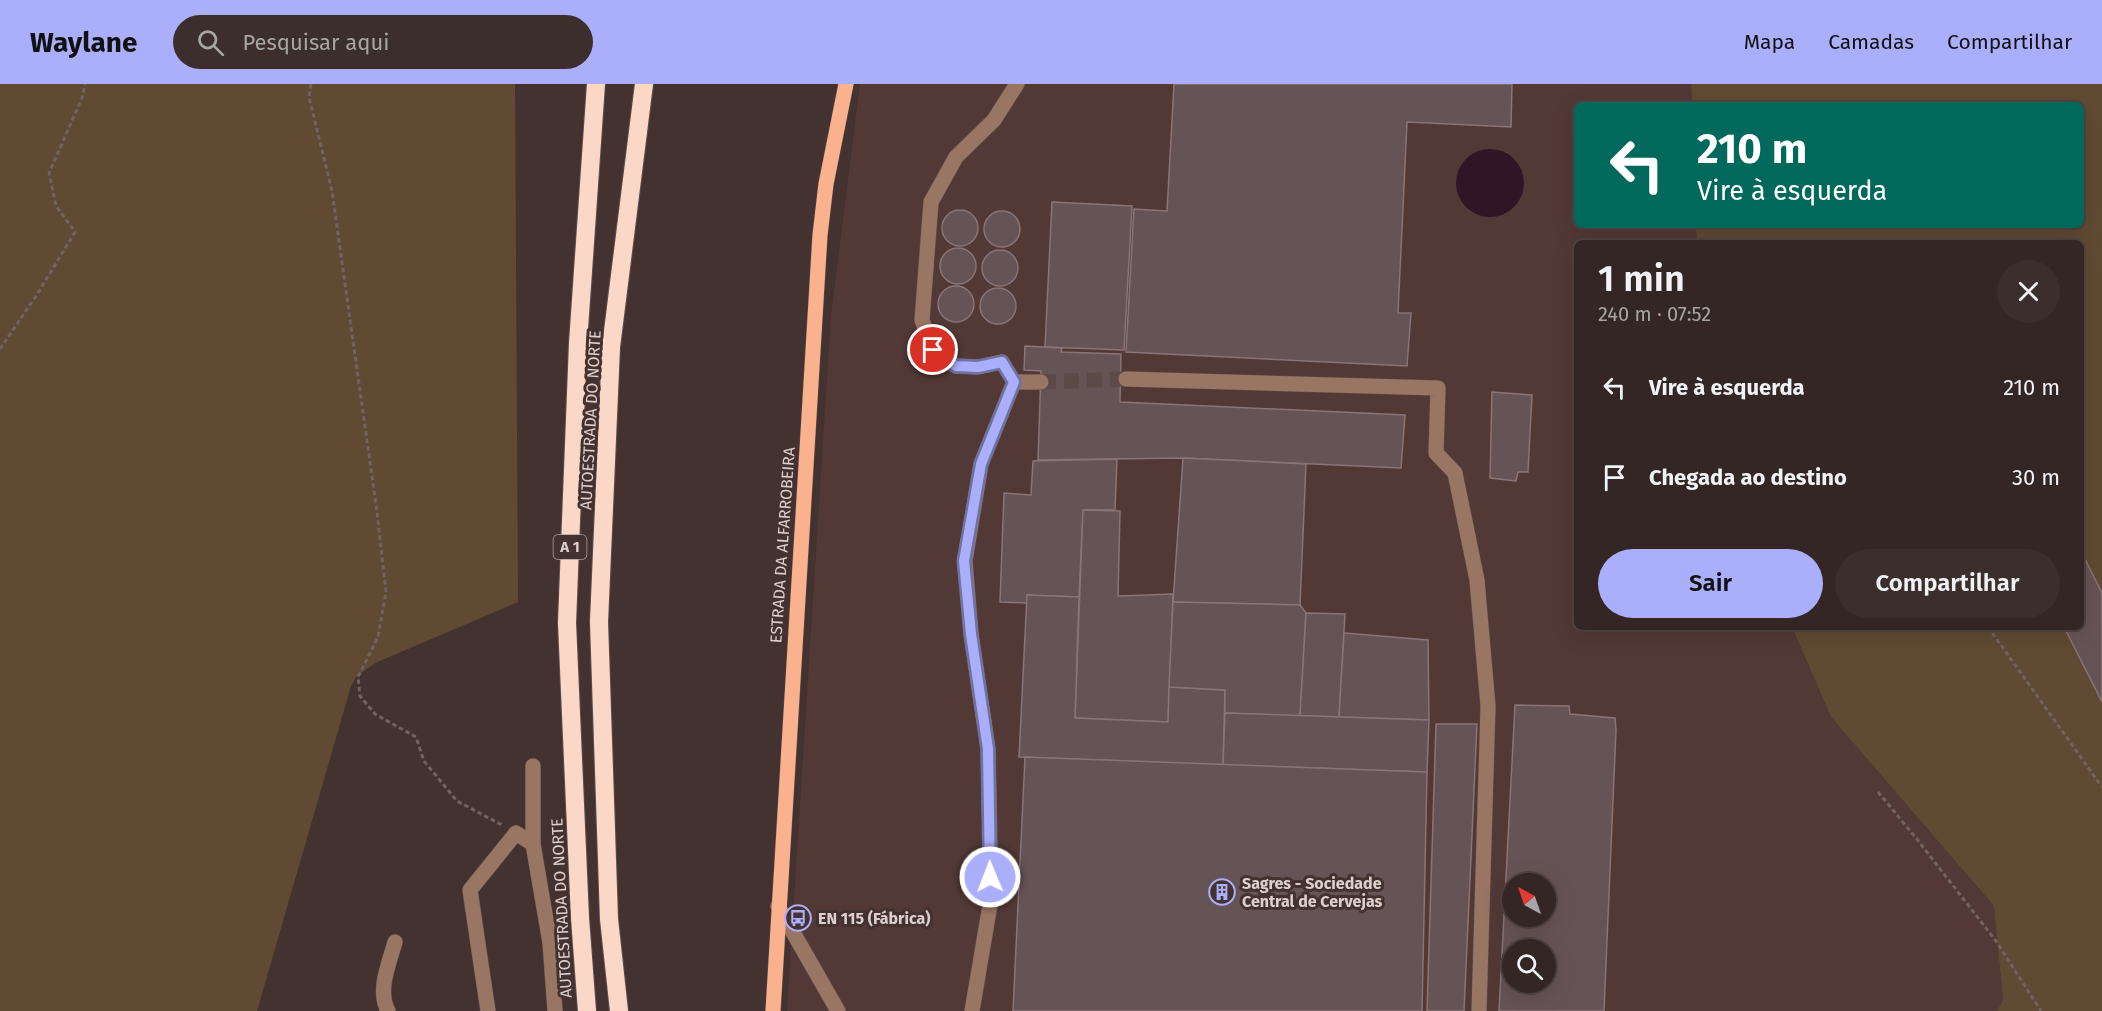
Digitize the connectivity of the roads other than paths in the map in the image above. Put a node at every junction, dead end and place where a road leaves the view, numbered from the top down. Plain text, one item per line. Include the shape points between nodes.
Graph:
1 (596, 84) edge
2 (644, 84) edge
3 (846, 84) edge
4 (1017, 84) edge
5 (1126, 379) tunnel mouth
6 (1014, 382) junction
7 (1041, 382) tunnel mouth
8 (533, 766) dead end
9 (533, 844) junction
10 (778, 906) junction
11 (395, 942) dead end
12 (388, 1011) edge
13 (488, 1011) edge
14 (555, 1011) edge
15 (587, 1011) edge
16 (619, 1011) edge
17 (773, 1011) edge
18 (838, 1011) edge
19 (972, 1011) edge
20 (1479, 1011) edge

1 - 15 highway, AUTOESTRADA DO NORTE / A 1 via 578,343 567,623
2 - 16 highway, AUTOESTRADA DO NORTE / A 1 via 611,347 599,622 609,919
3 - 10 main road, ESTRADA DA ALFARROBEIRA via 820,235
4 - 6 street via 994,120 957,157 931,202 922,320 933,350 956,366 1002,362
5 - 20 street via 1438,388 1436,453 1455,473 1477,580 1488,706
6 - 7 street
6 - 19 street via 981,464 964,561 989,772 991,899
8 - 9 street
9 - 13 street via 516,833 470,890
9 - 14 street via 550,943
10 - 17 main road, ESTRADA DA ALFARROBEIRA
10 - 18 street
11 - 12 street via 384,982 383,1001

